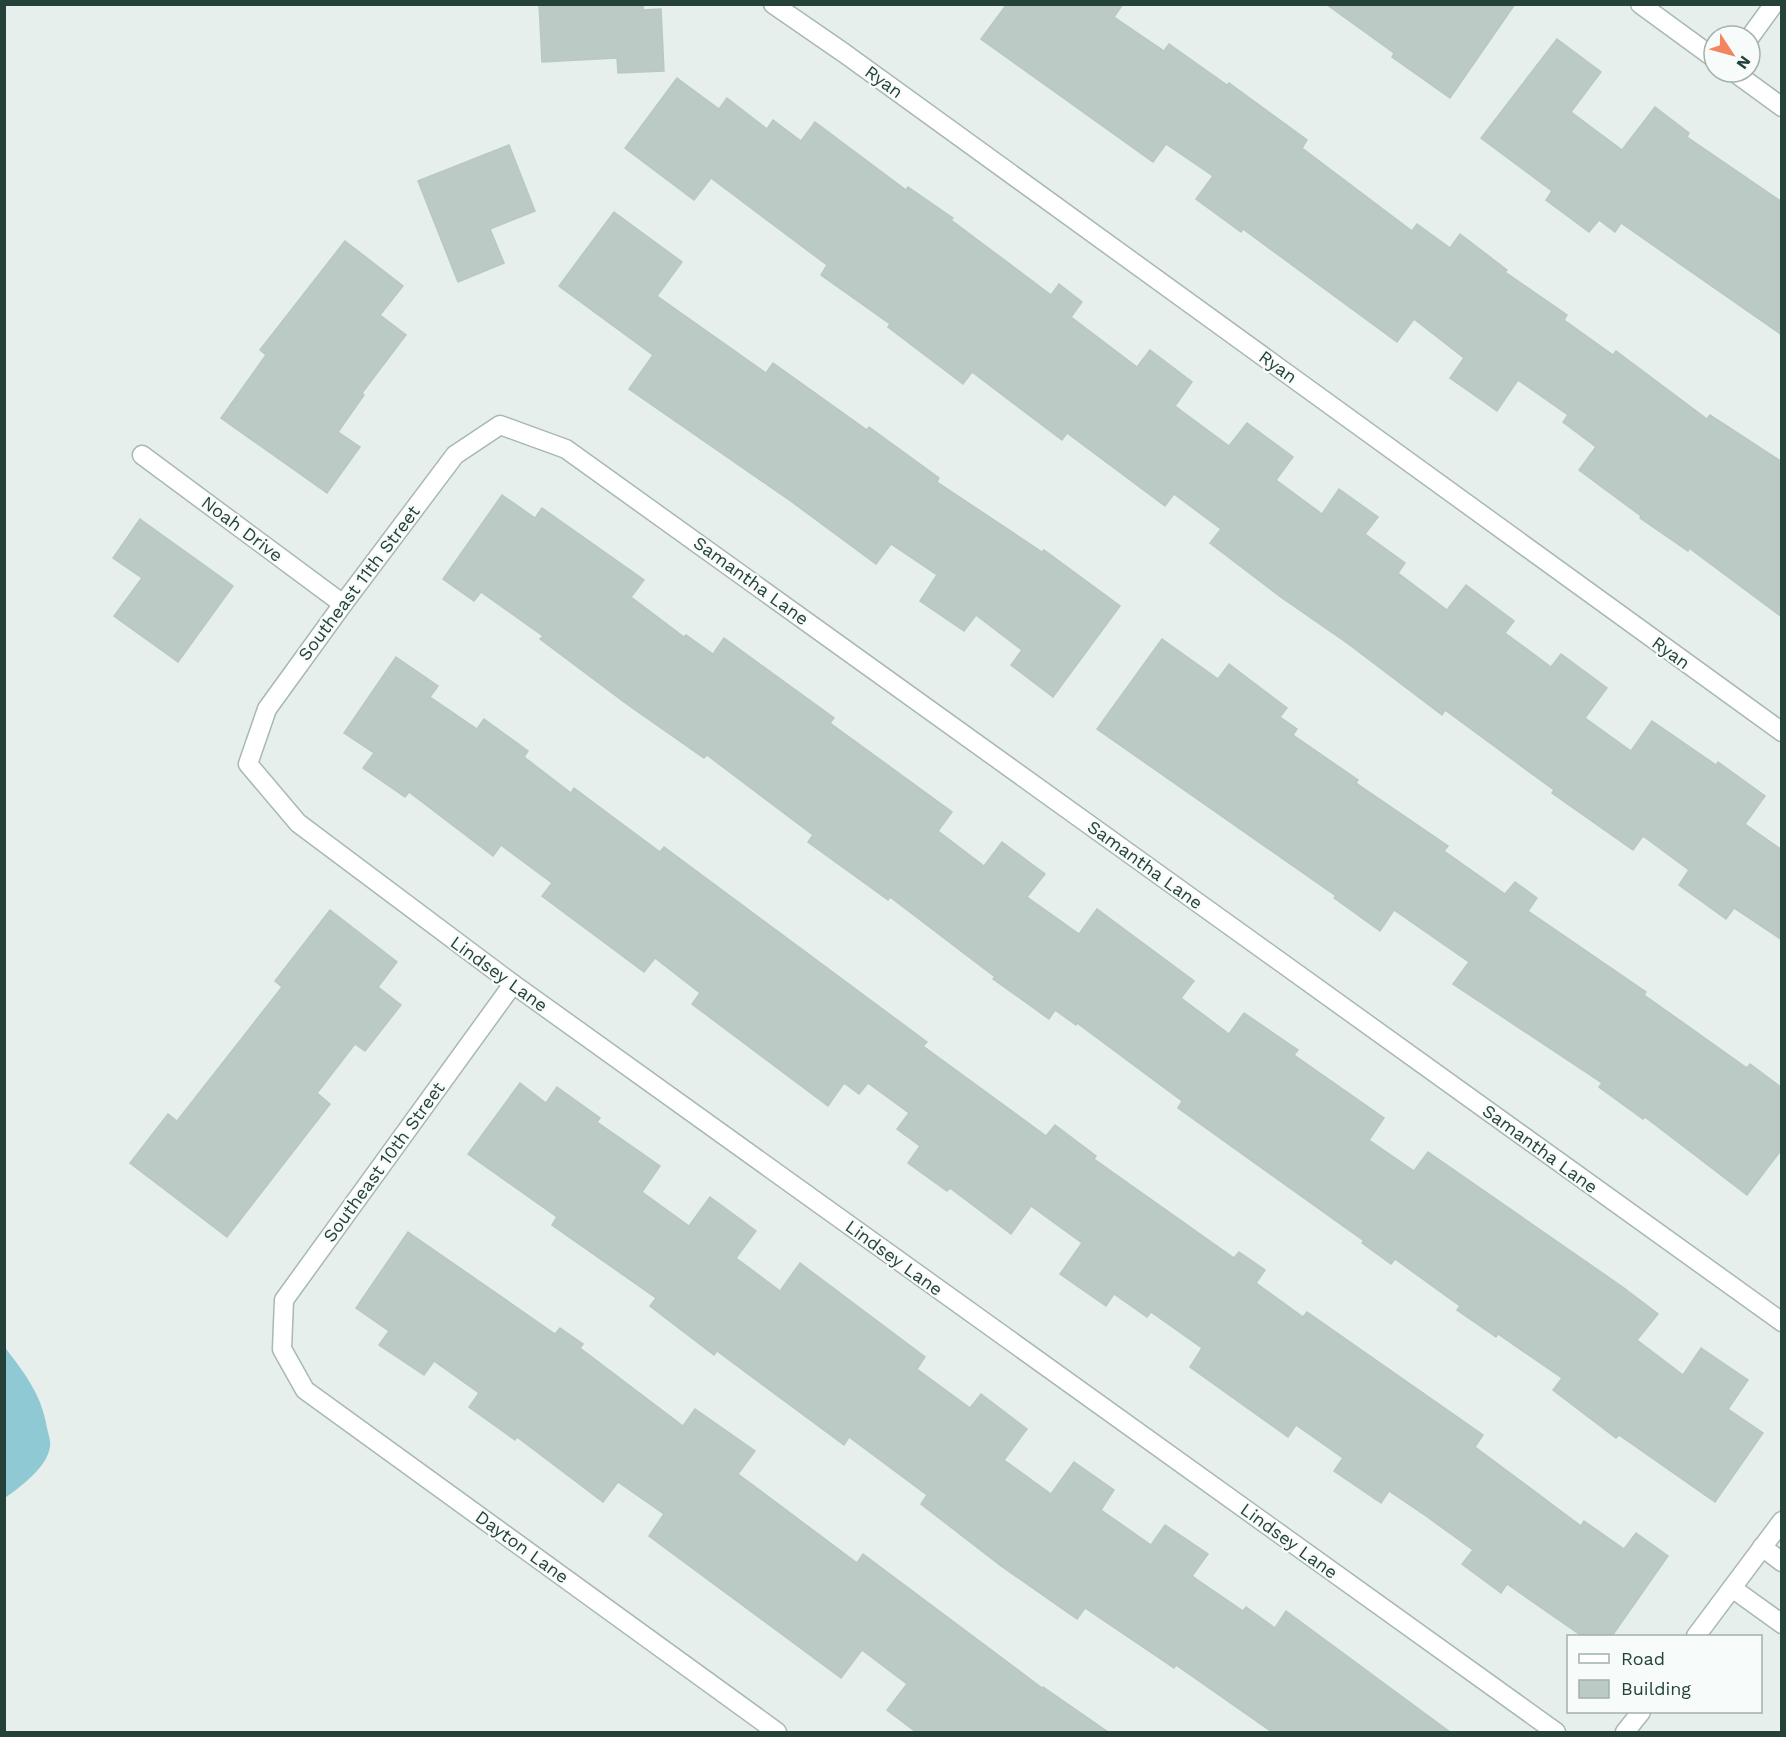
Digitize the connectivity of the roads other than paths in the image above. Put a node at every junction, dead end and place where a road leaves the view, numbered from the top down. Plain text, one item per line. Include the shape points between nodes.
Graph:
1 (773, 4) edge
2 (1640, 4) edge
3 (1774, 4) edge
4 (1759, 24) edge
5 (1702, 49) edge
6 (1750, 84) edge
7 (1782, 107) edge
8 (500, 425) joint
9 (142, 455) dead end
10 (343, 604) junction
11 (1782, 732) edge
12 (248, 764) joint
13 (513, 984) junction
14 (1782, 1322) edge
15 (282, 1349) joint
16 (1782, 1521) edge
17 (1762, 1547) junction
18 (1782, 1562) edge
19 (1732, 1588) junction
20 (1782, 1624) edge
21 (1697, 1635) edge
22 (1640, 1713) edge
23 (777, 1732) edge
24 (1556, 1732) edge
25 (1625, 1732) edge

1 - 11 street, Ryan
2 - 5 street
3 - 4 street
6 - 7 street
8 - 10 street, Southeast 11th Street via 455,455
8 - 14 street, Samantha Lane via 566,448
9 - 10 street, Noah Drive
10 - 12 street, Southeast 11th Street via 267,709
12 - 13 street, Lindsey Lane via 297,823
13 - 15 street, Southeast 10th Street via 284,1300
13 - 24 street, Lindsey Lane
15 - 23 street, Dayton Lane via 305,1390
16 - 17 street
17 - 18 street
17 - 19 street
19 - 20 street
19 - 21 street
22 - 25 street

